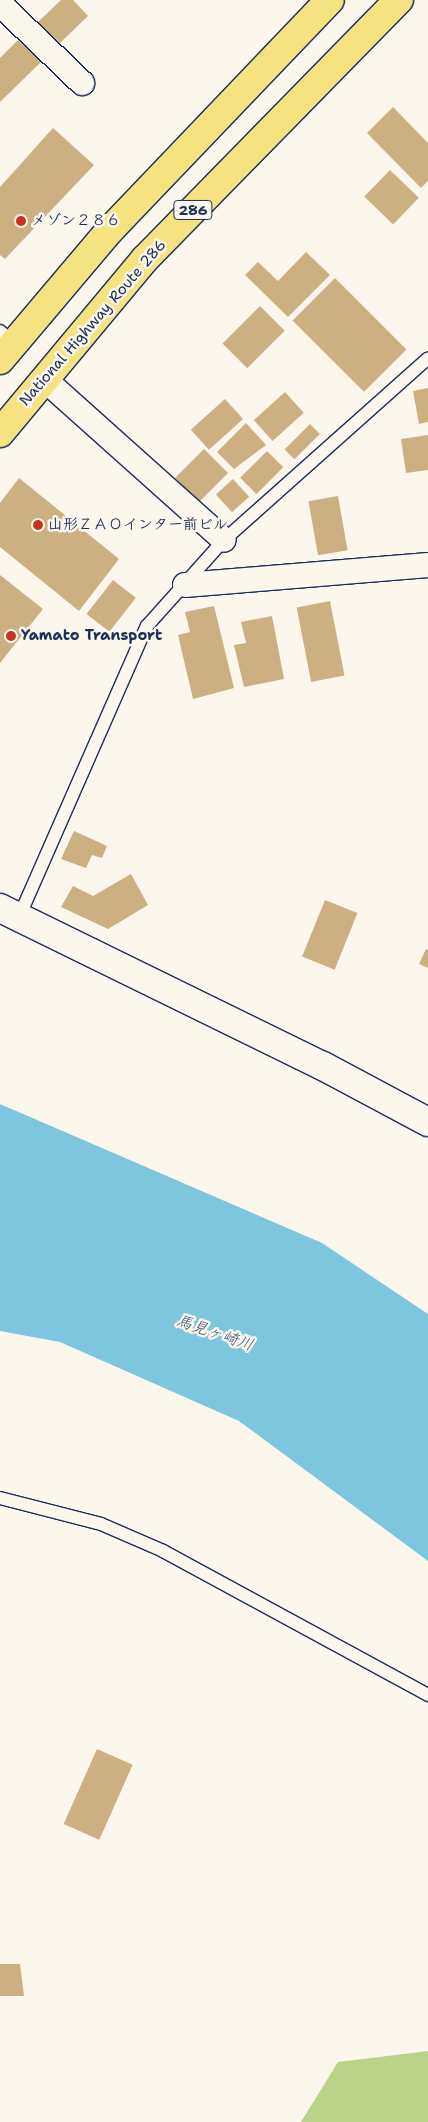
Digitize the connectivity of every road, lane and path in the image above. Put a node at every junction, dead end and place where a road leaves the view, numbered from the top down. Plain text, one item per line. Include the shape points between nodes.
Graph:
1 (330, 0) edge
2 (399, 0) edge
3 (0, 4) edge
4 (82, 84) dead end
5 (5, 345) edge
6 (428, 358) edge
7 (44, 379) junction
8 (0, 433) edge
9 (224, 540) junction
10 (428, 565) edge
11 (184, 585) junction
12 (10, 912) edge
13 (428, 1122) edge
14 (0, 1498) edge
15 (428, 1696) edge

1 - 5 highway
2 - 7 highway, National Highway Route 286 / 286 via 146,259
3 - 4 street
6 - 9 lane
7 - 8 highway, National Highway Route 286 / 286
7 - 9 street
9 - 11 lane
10 - 11 street
11 - 12 lane via 148,626
12 - 13 street
14 - 15 lane via 101,1524 163,1551

